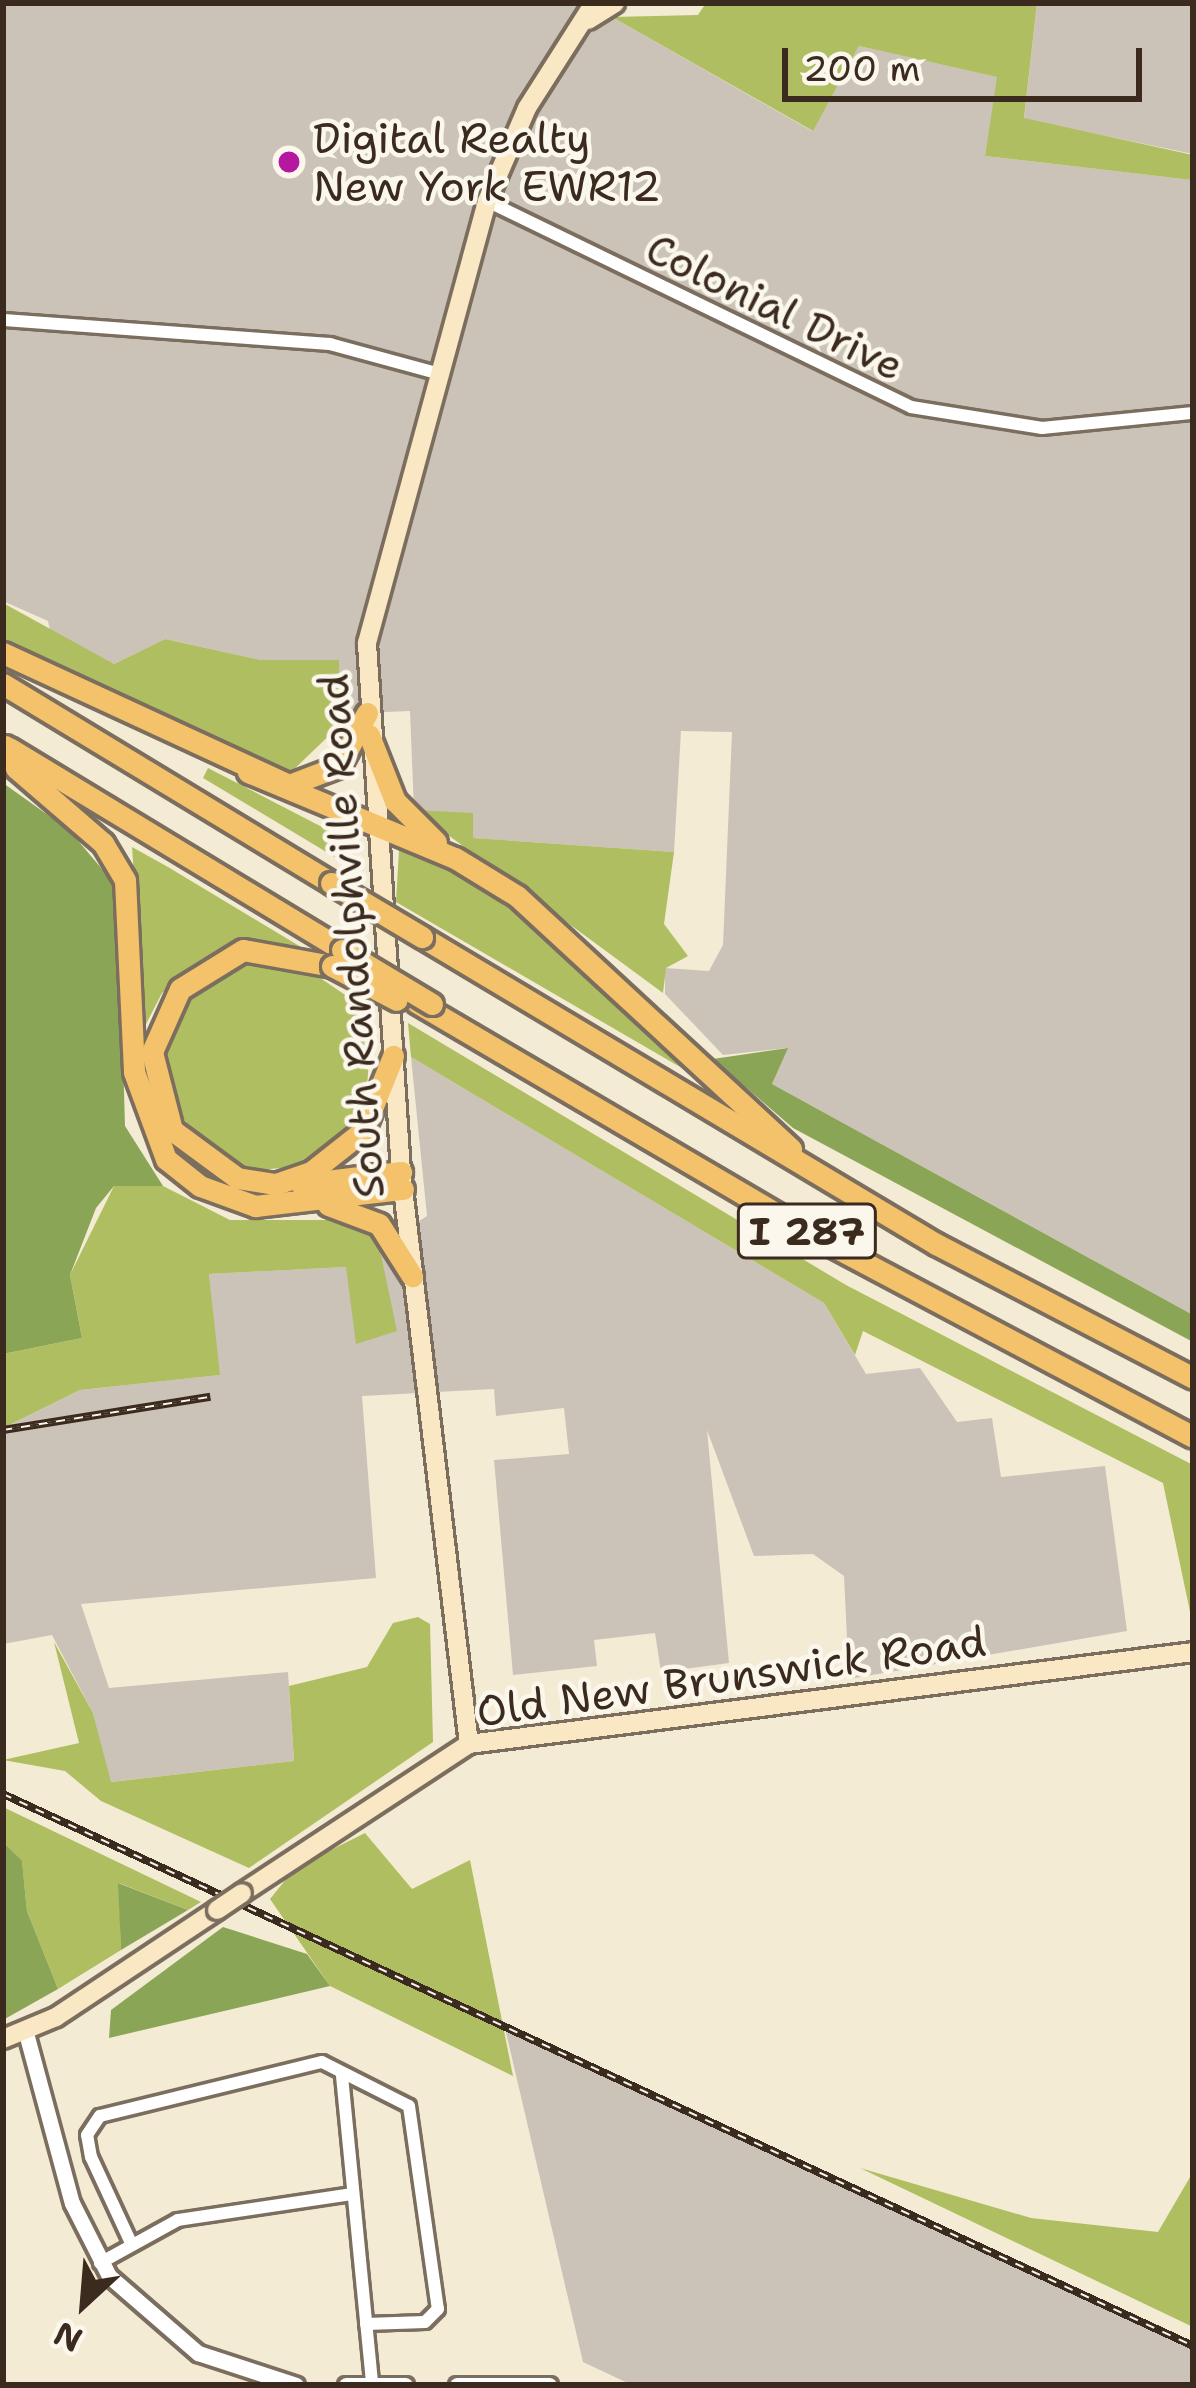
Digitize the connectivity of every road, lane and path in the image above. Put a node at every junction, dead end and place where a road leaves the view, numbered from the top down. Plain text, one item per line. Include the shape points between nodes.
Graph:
1 (615, 3) edge
2 (591, 12) edge
3 (487, 201) junction
4 (3, 320) edge
5 (437, 373) junction
6 (1193, 413) edge
7 (3, 653) edge
8 (3, 684) edge
9 (368, 724) junction
10 (4, 745) edge
11 (248, 772) junction
12 (373, 833) junction
13 (455, 858) junction
14 (337, 958) junction
15 (392, 1056) junction
16 (825, 1179) junction
17 (402, 1180) junction
18 (276, 1184) junction
19 (321, 1204) junction
20 (412, 1276) junction
21 (1193, 1378) edge
22 (1193, 1437) edge
23 (1193, 1652) edge
24 (469, 1744) junction
25 (26, 2033) junction
26 (3, 2039) edge
27 (342, 2076) junction
28 (352, 2194) junction
29 (131, 2243) junction
30 (100, 2264) junction
31 (366, 2324) junction
32 (277, 2384) edge
33 (372, 2384) edge
34 (296, 2385) edge
35 (346, 2385) edge
36 (405, 2385) edge
37 (457, 2385) edge
38 (549, 2385) edge

1 - 2 main road, South Randolphville Road
2 - 3 main road, South Randolphville Road via 527,108
3 - 5 main road, South Randolphville Road
3 - 6 street, Colonial Drive via 911,407 1042,428
4 - 5 street via 330,344
5 - 9 main road, South Randolphville Road via 371,603
7 - 11 highway
8 - 16 highway, I 287, bridge
9 - 11 highway via 327,776 289,784
9 - 12 main road, South Randolphville Road
9 - 13 highway via 394,801
10 - 14 highway, I 287
10 - 19 highway via 16,768 95,833 125,880 134,1072 155,1144 217,1195
11 - 12 highway
12 - 13 highway
12 - 15 main road, South Randolphville Road
13 - 16 highway via 581,944
14 - 18 highway via 243,950 192,977 158,1027 155,1087 182,1144 216,1170
14 - 22 highway, I 287, bridge via 432,1004 827,1244
15 - 17 main road, South Randolphville Road
15 - 18 highway via 351,1146
16 - 21 highway, I 287
17 - 18 highway
17 - 19 highway
17 - 20 main road, South Randolphville Road
19 - 20 highway via 380,1224
20 - 24 main road, South Randolphville Road
23 - 24 main road, Old New Brunswick Road
24 - 25 main road, Old New Brunswick Road, bridge
25 - 26 main road, Old New Brunswick Road
25 - 30 street via 72,2203
27 - 28 street
27 - 29 street via 301,2062 100,2116 87,2135 91,2157
27 - 31 street via 409,2106 438,2309 425,2322
28 - 29 street via 220,2209
28 - 31 street
29 - 30 street
30 - 32 street via 170,2336
31 - 33 street
32 - 34 street
33 - 35 street
33 - 36 street
37 - 38 street

